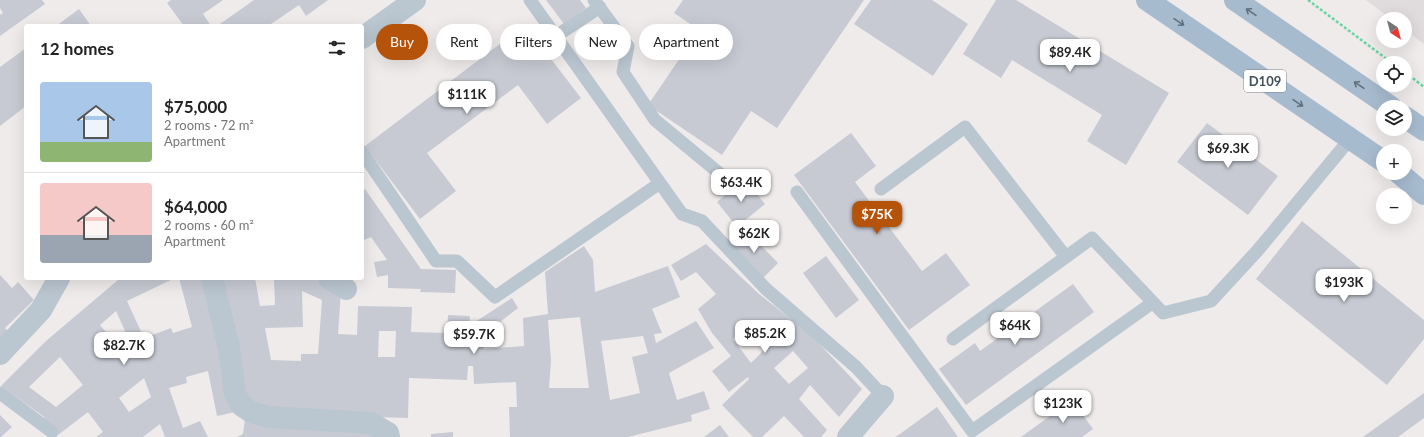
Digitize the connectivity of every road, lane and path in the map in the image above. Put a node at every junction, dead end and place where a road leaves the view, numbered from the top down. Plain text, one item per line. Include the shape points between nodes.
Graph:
1 (415, 0) edge
2 (530, 0) edge
3 (1147, 0) edge
4 (1235, 0) edge
5 (1308, 0) edge
6 (597, 4) edge
7 (547, 24) edge
8 (566, 28) edge
9 (364, 37) edge
10 (566, 50) edge
11 (1383, 56) edge
12 (1412, 78) edge
13 (1424, 87) edge
14 (1381, 100) edge
15 (1412, 122) edge
16 (1424, 130) edge
17 (1350, 138) junction
18 (364, 155) edge
19 (1376, 156) edge
20 (719, 173) dead end
21 (1407, 180) edge
22 (660, 183) junction
23 (881, 189) dead end
24 (797, 192) dead end
25 (1424, 194) edge
26 (1066, 257) junction
27 (58, 280) edge
28 (212, 280) edge
29 (1152, 303) junction
30 (953, 339) dead end
31 (0, 354) edge
32 (0, 393) edge
33 (883, 396) joint
34 (52, 432) dead end
35 (389, 437) edge
36 (848, 437) edge

1 - 9 street
2 - 7 lane
3 -> 17 main road, D109
14 -> 4 main road
5 - 11 path
6 - 8 lane
6 - 20 lane via 628,46 623,72 655,120
10 - 22 lane
12 - 13 path
15 - 16 main road
17 - 19 main road, D109
17 - 29 lane via 1258,250 1211,301 1163,314
18 - 22 lane via 436,261 457,261 495,296
21 - 25 main road
22 - 33 lane via 682,214 702,221 766,289 856,367
23 - 26 lane via 965,127
24 - 29 lane via 972,431
26 - 29 lane via 1092,238
26 - 30 lane
27 - 31 street via 41,310
28 - 35 street via 229,348 235,394 241,405 251,412 268,417 370,424 388,433
32 - 34 lane
33 - 36 street

